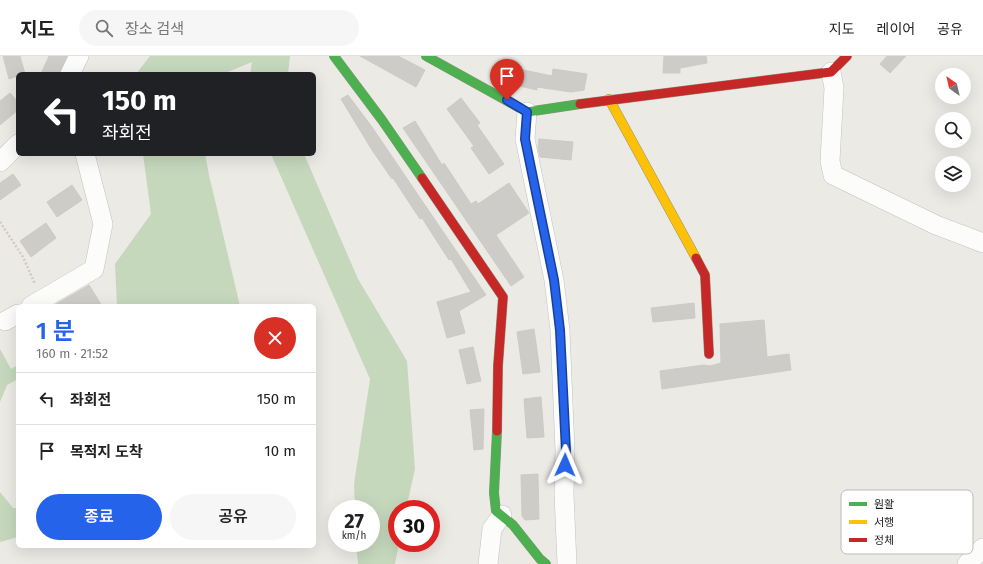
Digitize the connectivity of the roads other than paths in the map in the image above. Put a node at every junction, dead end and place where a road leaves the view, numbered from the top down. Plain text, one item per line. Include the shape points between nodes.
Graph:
1 (79, 56) edge
2 (334, 56) edge
3 (426, 56) edge
4 (847, 56) edge
5 (71, 72) edge
6 (831, 72) junction
7 (609, 99) junction
8 (527, 112) junction
9 (16, 146) edge
10 (86, 156) edge
11 (0, 162) edge
12 (983, 243) edge
13 (36, 303) edge
14 (709, 354) dead end
15 (502, 515) junction
16 (983, 548) edge
17 (488, 564) edge
18 (546, 564) edge
19 (567, 564) edge
20 (967, 564) edge

1 - 5 street
2 - 15 street via 382,120 503,297 494,493 496,511
3 - 8 street
4 - 6 street
6 - 7 street
6 - 12 street via 834,88 830,161 833,175 936,225
7 - 8 street
7 - 14 street via 705,275
8 - 19 street via 525,139 554,280 560,330 566,451 564,494
9 - 11 street
10 - 13 street via 103,224 94,269
15 - 17 street via 492,529
15 - 18 street
16 - 20 street

